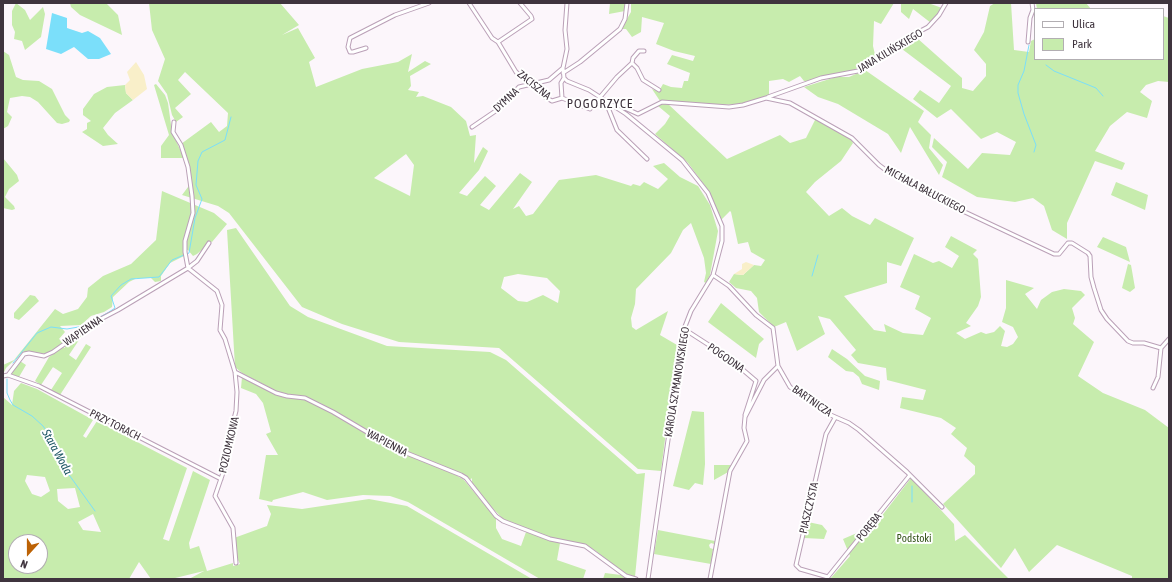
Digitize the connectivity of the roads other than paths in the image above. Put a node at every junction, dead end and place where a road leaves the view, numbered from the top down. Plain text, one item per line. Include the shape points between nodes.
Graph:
1 (429, 3) edge
2 (469, 3) edge
3 (520, 3) edge
4 (567, 3) edge
5 (627, 3) edge
6 (946, 3) edge
7 (1032, 3) edge
8 (498, 42) junction
9 (1028, 42) dead end
10 (366, 48) dead end
11 (644, 51) dead end
12 (632, 63) junction
13 (563, 68) junction
14 (563, 73) junction
15 (564, 78) junction
16 (530, 84) junction
17 (659, 90) dead end
18 (601, 97) junction
19 (562, 98) junction
20 (766, 98) junction
21 (608, 102) junction
22 (615, 106) junction
23 (174, 122) dead end
24 (472, 126) dead end
25 (647, 159) dead end
26 (210, 243) dead end
27 (188, 268) junction
28 (713, 275) junction
29 (684, 329) junction
30 (1169, 339) edge
31 (1161, 348) junction
32 (778, 366) junction
33 (235, 372) junction
34 (8, 375) junction
35 (3, 376) edge
36 (1153, 388) dead end
37 (745, 417) junction
38 (835, 418) junction
39 (910, 475) junction
40 (221, 479) junction
41 (942, 507) dead end
42 (236, 563) dead end
43 (828, 578) edge
44 (636, 579) edge
45 (648, 579) edge
46 (710, 579) edge

1 - 10 street via 395,15 350,38 350,52
2 - 8 street, ZACISZNA via 492,38
3 - 8 street via 532,19
4 - 13 street via 567,49
5 - 14 street via 625,19 620,29
6 - 20 street, JANA KILIŃSKIEGO via 928,27 892,46 858,71 822,78
7 - 9 street
8 - 16 street, ZACISZNA via 516,72
11 - 12 street via 638,51 632,58
12 - 17 street via 638,68 643,80
12 - 18 street
13 - 14 street
13 - 16 street, DYMNA via 549,80
14 - 15 street
15 - 18 street, KAROLA SZYMANOWSKIEGO
15 - 19 street
16 - 19 street, ZACISZNA via 548,100
16 - 24 street, DYMNA via 516,88 497,110
18 - 19 street, ZACISZNA via 590,109
18 - 21 street, KAROLA SZYMANOWSKIEGO
20 - 22 street, MICHAŁA BAŁUCKIEGO via 729,107 662,102 638,114
20 - 31 street, MICHAŁA BAŁUCKIEGO via 790,103 836,128 852,138 879,165 950,205 1054,254 1059,254 1068,243 1088,253 1091,278 1101,310 1107,319 1133,344 1144,343
21 - 22 street, KAROLA SZYMANOWSKIEGO
21 - 25 street via 617,130
22 - 28 street, KAROLA SZYMANOWSKIEGO via 682,160 708,193 723,233
23 - 27 street via 174,132 181,144 188,167 192,201 193,213 185,241
26 - 27 street, WAPIENNA via 197,261
27 - 33 street via 217,291 222,305 220,330
27 - 34 street, WAPIENNA via 96,321 53,352 44,356 24,354
28 - 29 street, KAROLA SZYMANOWSKIEGO via 691,311
28 - 32 street, BARTNICZA via 729,286 756,315 773,328
29 - 37 street, POGODNA via 729,358 756,381
29 - 45 street, KAROLA SZYMANOWSKIEGO
30 - 31 street
31 - 36 street via 1158,377
32 - 37 street via 764,380
32 - 38 street, BARTNICZA via 790,387
33 - 40 street, POZIOMKOWA via 236,411
33 - 44 street, WAPIENNA via 276,393 305,398 394,448 461,475 503,522 550,539 585,546 622,574
34 - 35 street
34 - 40 street, PRZY TORACH via 39,386
37 - 46 street via 746,445 730,471
38 - 39 street, BARTNICZA via 853,426
38 - 43 street, PIASZCZYSTA via 826,434 796,566
39 - 41 street, BARTNICZA
39 - 43 street, PORĘBA
40 - 42 street, POZIOMKOWA via 216,500 230,521

